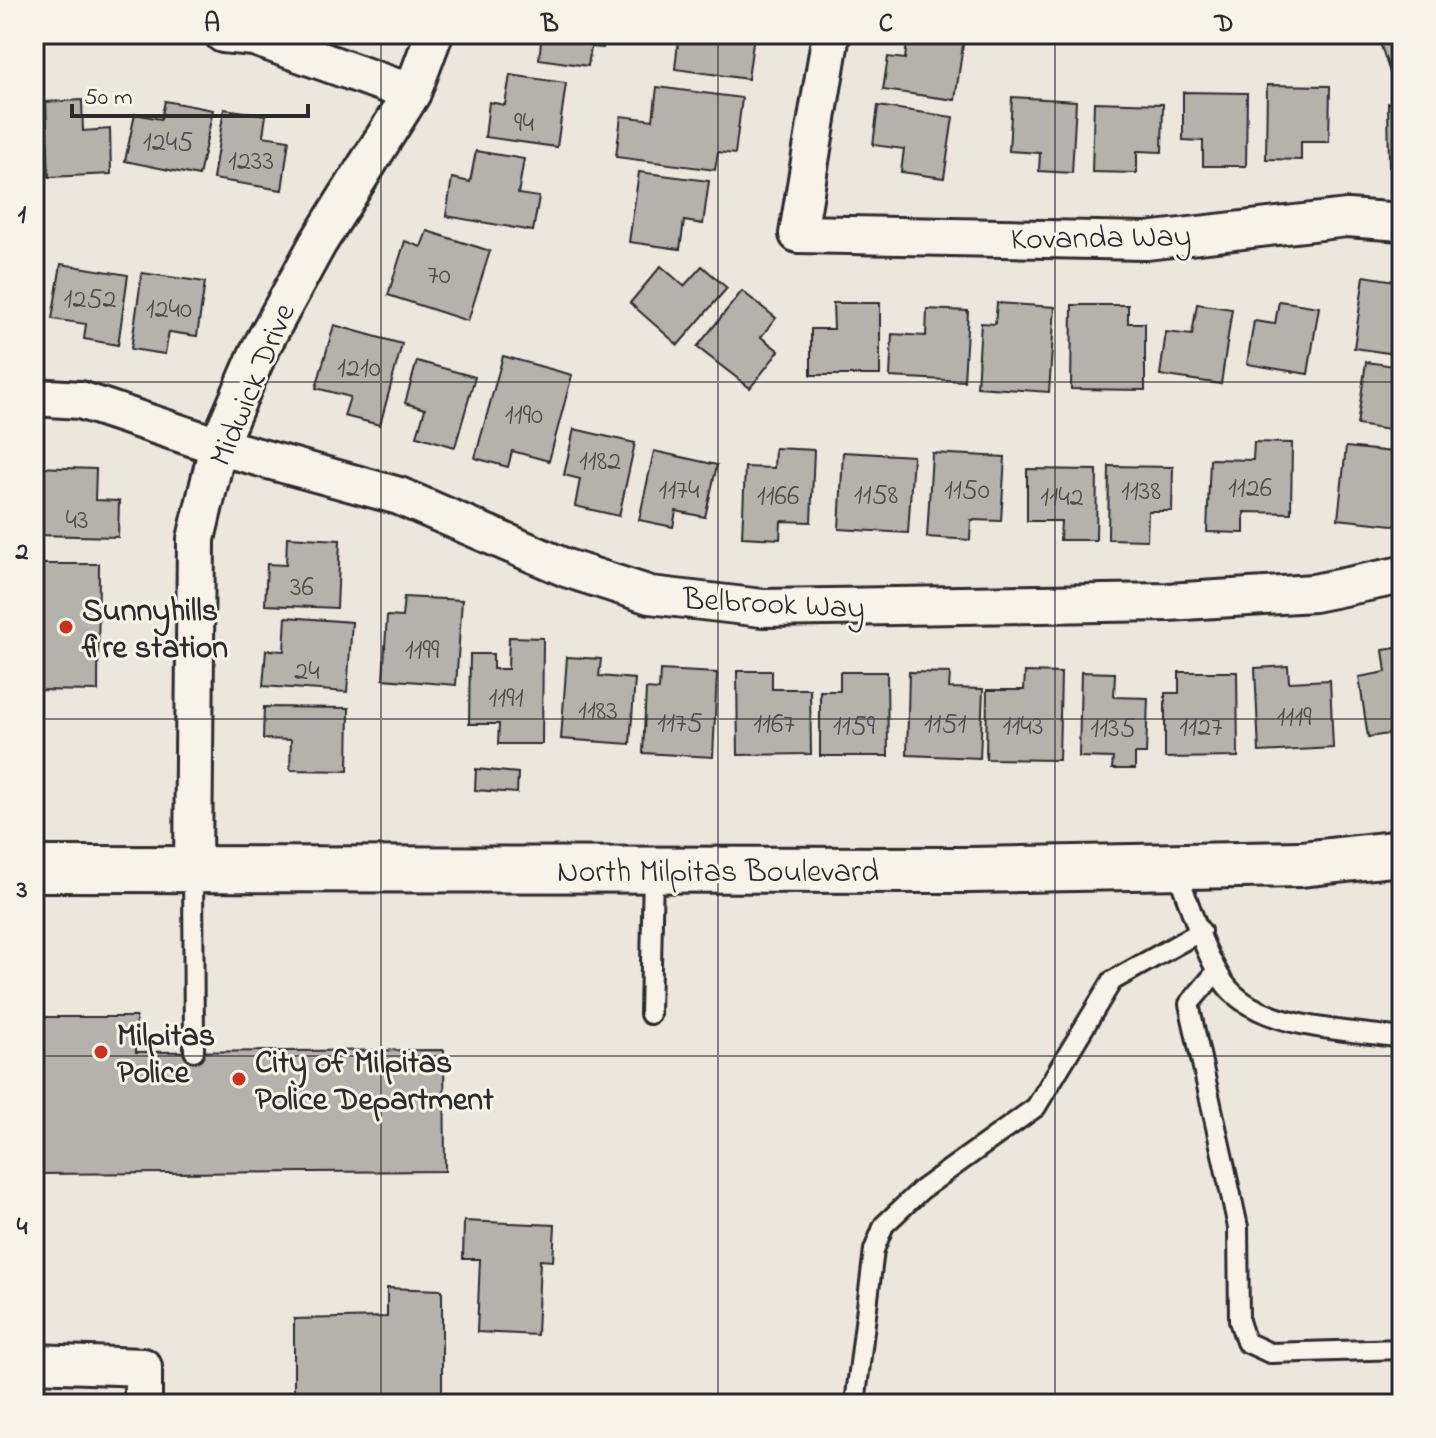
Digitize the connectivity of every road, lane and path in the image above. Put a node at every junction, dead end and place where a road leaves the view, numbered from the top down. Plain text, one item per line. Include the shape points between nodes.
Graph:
1 (223, 34) edge
2 (434, 34) edge
3 (831, 34) edge
4 (412, 93) junction
5 (1402, 222) edge
6 (34, 397) edge
7 (218, 446) junction
8 (1402, 575) edge
9 (1402, 853) edge
10 (193, 866) junction
11 (1175, 866) junction
12 (34, 869) edge
13 (653, 870) junction
14 (1201, 931) junction
15 (1217, 971) junction
16 (650, 1014) dead end
17 (1402, 1038) edge
18 (194, 1051) dead end
19 (1402, 1349) edge
20 (34, 1363) edge
21 (143, 1404) edge
22 (855, 1404) edge

1 - 4 street via 254,37
2 - 4 street, Midwick Drive
3 - 5 street, Kovanda Way via 798,234 1146,241 1347,218
4 - 7 street, Midwick Drive via 303,271 258,353
6 - 7 street, Belbrook Way via 80,400
7 - 8 street, Belbrook Way via 399,496 566,568 650,595 762,608 1168,602 1314,593
7 - 10 street, Midwick Drive via 196,539
9 - 11 main road, North Milpitas Boulevard via 1301,864
10 - 12 main road, North Milpitas Boulevard
10 - 13 main road, North Milpitas Boulevard
10 - 18 lane
11 - 13 main road, North Milpitas Boulevard
11 - 14 lane
13 - 16 lane
14 - 15 lane
14 - 22 lane via 1112,981 1036,1107 921,1190 884,1225 874,1250
15 - 17 lane via 1250,1007 1272,1017
15 - 19 lane via 1189,1004 1238,1227 1239,1321 1246,1342 1270,1353
20 - 21 street via 143,1367

